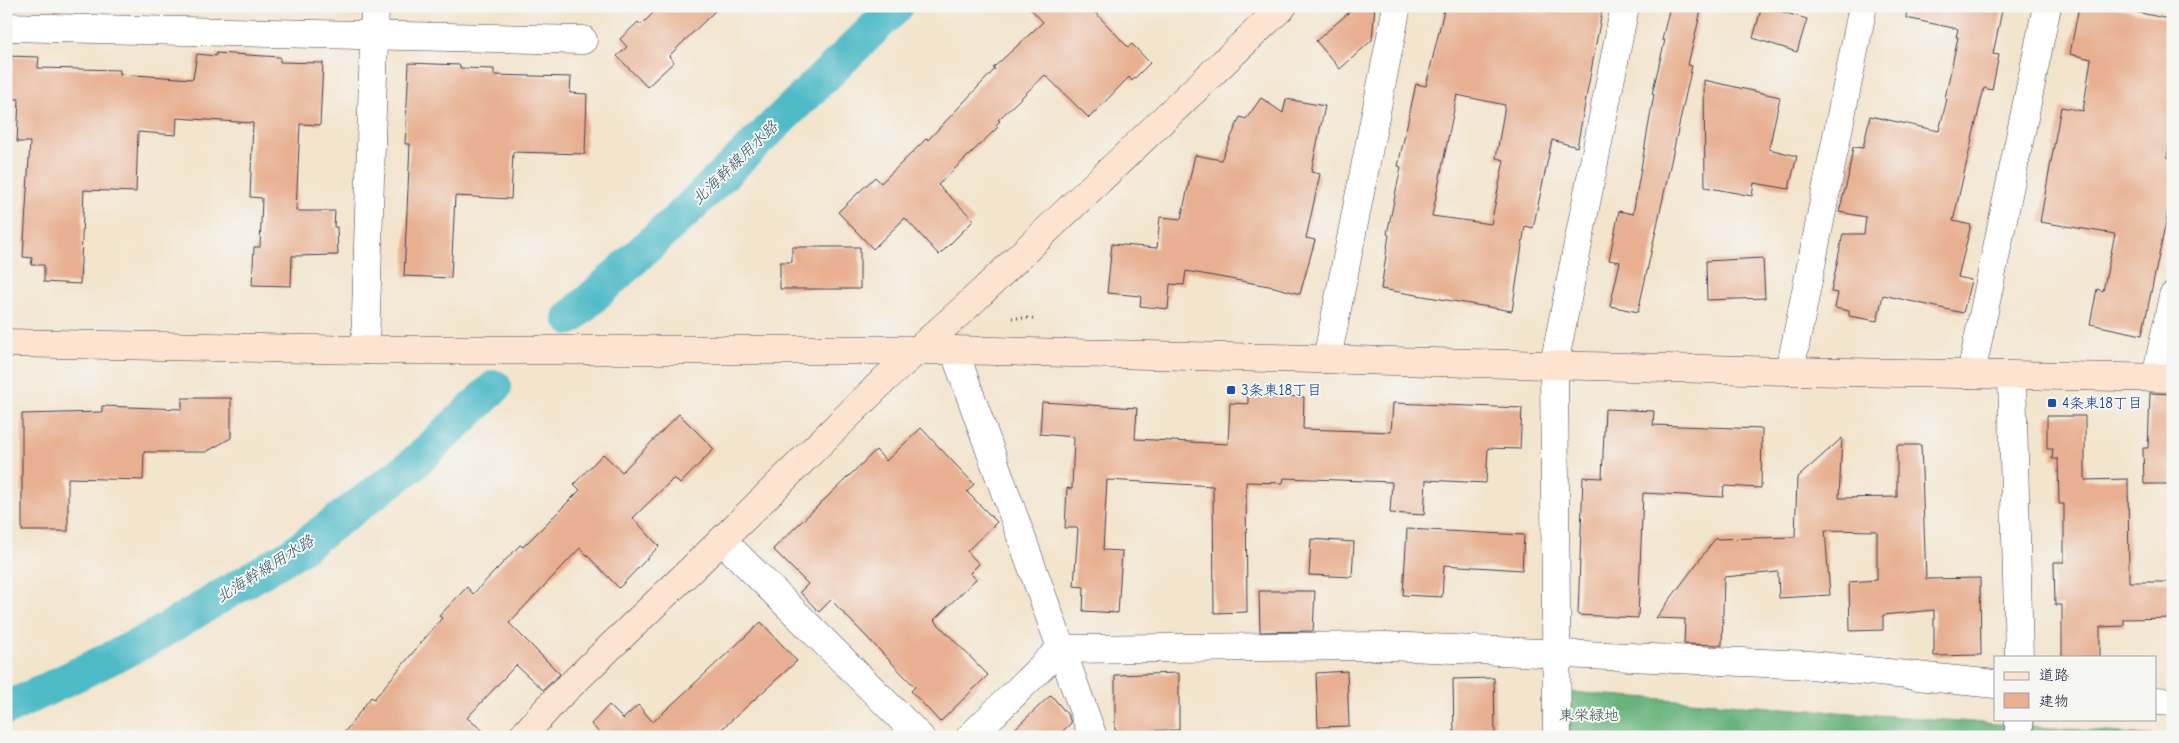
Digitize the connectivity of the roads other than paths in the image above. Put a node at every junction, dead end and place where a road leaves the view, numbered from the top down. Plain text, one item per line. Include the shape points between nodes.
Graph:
1 (375, 6) edge
2 (1282, 6) edge
3 (1397, 6) edge
4 (1626, 6) edge
5 (1862, 6) edge
6 (2047, 6) edge
7 (6, 27) edge
8 (374, 35) junction
9 (583, 40) dead end
10 (2173, 296) edge
11 (6, 343) edge
12 (365, 350) junction
13 (916, 350) junction
14 (954, 350) junction
15 (1327, 359) junction
16 (1554, 365) junction
17 (1790, 371) junction
18 (1971, 374) junction
19 (2012, 376) junction
20 (2164, 378) edge
21 (722, 540) junction
22 (1060, 649) junction
23 (1558, 654) junction
24 (2018, 656) edge
25 (1994, 684) edge
26 (2156, 700) edge
27 (2173, 702) edge
28 (2019, 720) edge
29 (522, 737) edge
30 (920, 737) edge
31 (970, 737) edge
32 (1093, 737) edge
33 (1557, 737) edge
34 (2019, 737) edge

1 - 8 street
2 - 13 street via 967,306
3 - 15 street
4 - 16 street
5 - 17 street
6 - 18 street
7 - 8 street
8 - 9 street
8 - 12 street
10 - 20 street
11 - 12 street
12 - 13 street
13 - 14 street
13 - 21 street
14 - 15 street
14 - 22 street
15 - 16 street
16 - 17 street
16 - 23 street
17 - 18 street
18 - 19 street
19 - 20 street
19 - 24 street
21 - 29 street via 557,698
21 - 30 street
22 - 23 street via 1386,646
22 - 31 street
22 - 32 street
23 - 25 street via 1810,665
23 - 33 street
26 - 27 street
28 - 34 street

